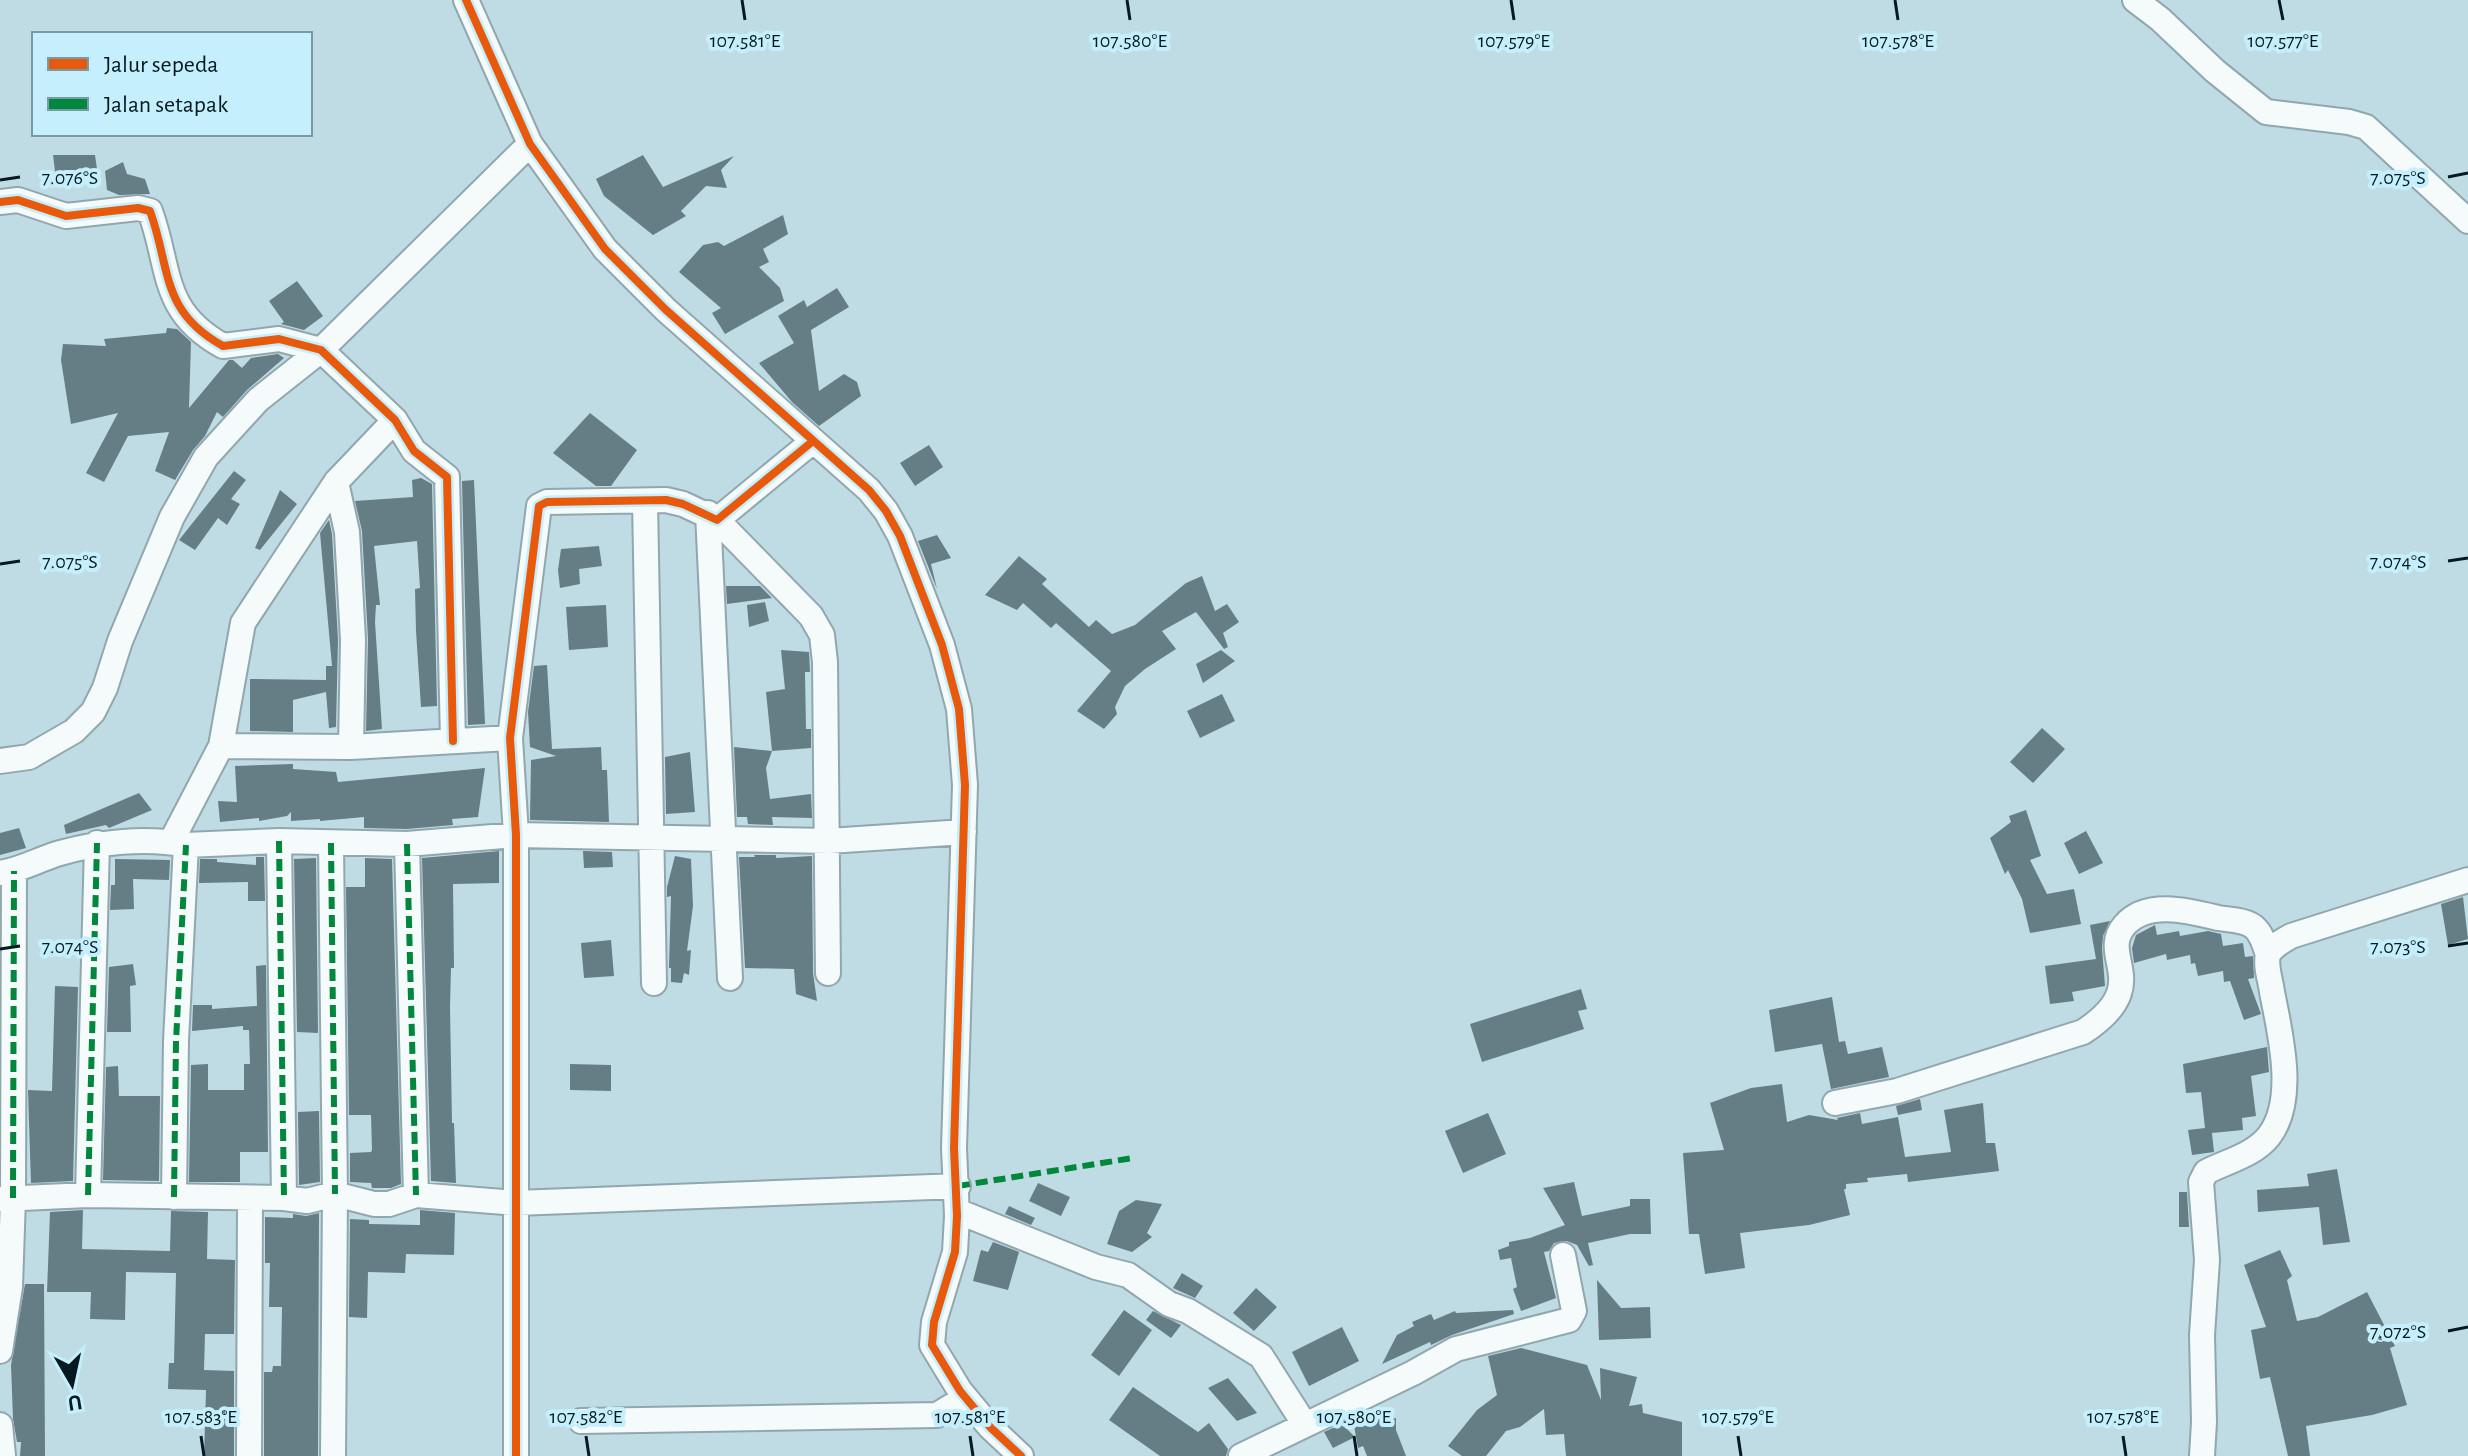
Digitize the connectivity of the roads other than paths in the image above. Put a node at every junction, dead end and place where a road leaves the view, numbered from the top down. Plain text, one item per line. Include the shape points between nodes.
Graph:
1 (466, 0) edge
2 (2135, 0) edge
3 (530, 144) junction
4 (0, 202) edge
5 (2468, 221) edge
6 (321, 350) junction
7 (395, 420) junction
8 (813, 441) junction
9 (336, 482) junction
10 (645, 501) junction
11 (713, 516) junction
12 (510, 738) junction
13 (453, 741) junction
14 (221, 746) junction
15 (351, 747) junction
16 (0, 761) edge
17 (964, 832) junction
18 (516, 835) junction
19 (652, 836) junction
20 (722, 839) junction
21 (279, 841) junction
22 (829, 841) junction
23 (97, 843) junction
24 (178, 843) junction
25 (331, 843) junction
26 (407, 844) junction
27 (7, 872) edge
28 (2468, 880) edge
29 (2268, 955) junction
30 (828, 973) dead end
31 (730, 978) dead end
32 (654, 983) dead end
33 (1835, 1103) dead end
34 (958, 1186) junction
35 (335, 1194) junction
36 (88, 1195) junction
37 (416, 1195) junction
38 (174, 1197) junction
39 (6, 1198) edge
40 (284, 1198) junction
41 (250, 1199) junction
42 (516, 1203) junction
43 (957, 1211) junction
44 (1563, 1255) dead end
45 (0, 1351) edge
46 (965, 1398) junction
47 (581, 1421) dead end
48 (0, 1425) edge
49 (1305, 1425) junction
50 (3, 1456) edge
51 (249, 1456) edge
52 (333, 1456) edge
53 (516, 1456) edge
54 (1021, 1456) edge
55 (1241, 1456) edge
56 (2202, 1456) edge

1 - 3 street
2 - 5 street via 2266,112 2366,127
3 - 6 street
3 - 8 street via 605,249
4 - 6 street via 18,200 66,216 146,208 174,300 188,319 223,346 279,339
6 - 7 street
6 - 16 street via 258,400 206,457 172,517 93,712 41,751
7 - 9 street
7 - 13 street via 414,451 447,477
8 - 11 street
8 - 17 street via 886,511 927,601 959,709
9 - 14 street via 243,623
9 - 15 street via 347,532
10 - 11 street via 666,500
10 - 12 street via 539,506
10 - 19 street
11 - 20 street
11 - 22 street via 811,616 822,635
12 - 13 street
12 - 18 street
13 - 15 street
14 - 15 street
14 - 24 street
17 - 22 street
17 - 34 street via 954,1148
18 - 19 street
18 - 26 street
18 - 42 street
19 - 20 street
19 - 32 street
20 - 22 street
20 - 31 street
21 - 24 street
21 - 25 street
21 - 40 street
22 - 30 street
23 - 24 street
23 - 27 street
23 - 36 street
24 - 38 street
25 - 26 street
25 - 35 street
26 - 37 street
27 - 39 street
28 - 29 street via 2291,936
29 - 33 street via 2259,933 2245,922 2195,911 2137,915 2117,942 2123,984 2103,1020 2083,1032 1897,1091
29 - 56 street via 2284,1104 2269,1137 2201,1177 2207,1260
34 - 42 street
34 - 43 street
35 - 37 street via 374,1204
35 - 40 street via 307,1201
35 - 52 street
36 - 38 street
36 - 39 street
37 - 42 street
38 - 41 street
39 - 45 street via 10,1287
40 - 41 street
41 - 51 street
42 - 53 street
43 - 46 street via 955,1252 932,1345
43 - 49 street via 1128,1275 1188,1311 1261,1356
44 - 49 street via 1574,1311 1569,1320 1456,1349
46 - 47 street via 937,1415
46 - 54 street
48 - 50 street
49 - 55 street

